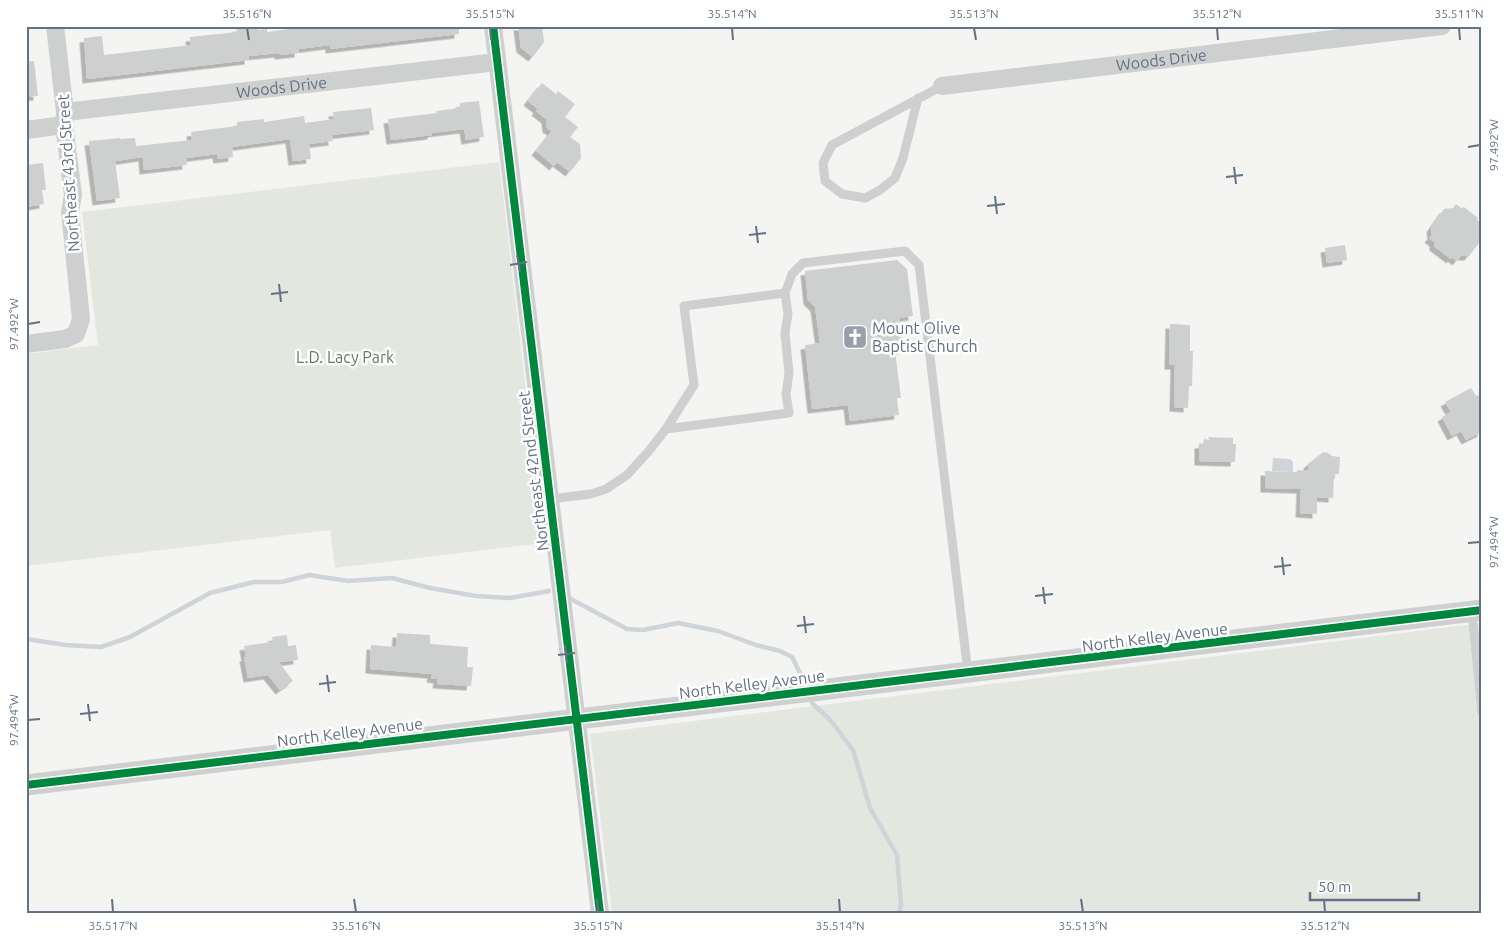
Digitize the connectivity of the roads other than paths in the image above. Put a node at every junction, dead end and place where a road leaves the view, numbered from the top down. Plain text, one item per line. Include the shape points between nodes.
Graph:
1 (55, 26) edge
2 (493, 26) edge
3 (1310, 26) edge
4 (1442, 26) edge
5 (1325, 39) junction
6 (497, 62) junction
7 (942, 86) joint
8 (918, 98) junction
9 (64, 119) junction
10 (26, 130) edge
11 (785, 293) junction
12 (26, 344) edge
13 (666, 429) junction
14 (550, 500) junction
15 (1477, 611) edge
16 (968, 673) junction
17 (1482, 712) edge
18 (576, 718) junction
19 (26, 785) edge
20 (600, 913) edge

1 - 9 street, Northeast 43rd Street
2 - 6 street, Northeast 42nd Street
3 - 5 street
4 - 5 street, Woods Drive
5 - 7 street, Woods Drive
6 - 9 street, Woods Drive
6 - 14 street, Northeast 42nd Street
7 - 8 lane
8 - 8 lane via 832,145 823,163 825,181 842,194 865,198 895,178
9 - 10 street, Woods Drive
9 - 12 street, Northeast 43rd Street via 73,195 70,212 81,319 76,334 65,339
11 - 13 lane via 684,306 694,385
11 - 13 lane via 789,413
11 - 16 lane via 792,274 803,263 905,251 919,265
13 - 14 lane via 627,475 606,489
14 - 18 street, Northeast 42nd Street
15 - 16 street, North Kelley Avenue
15 - 17 lane
16 - 18 street, North Kelley Avenue
18 - 19 street, North Kelley Avenue
18 - 20 street, Northeast 42nd Street

